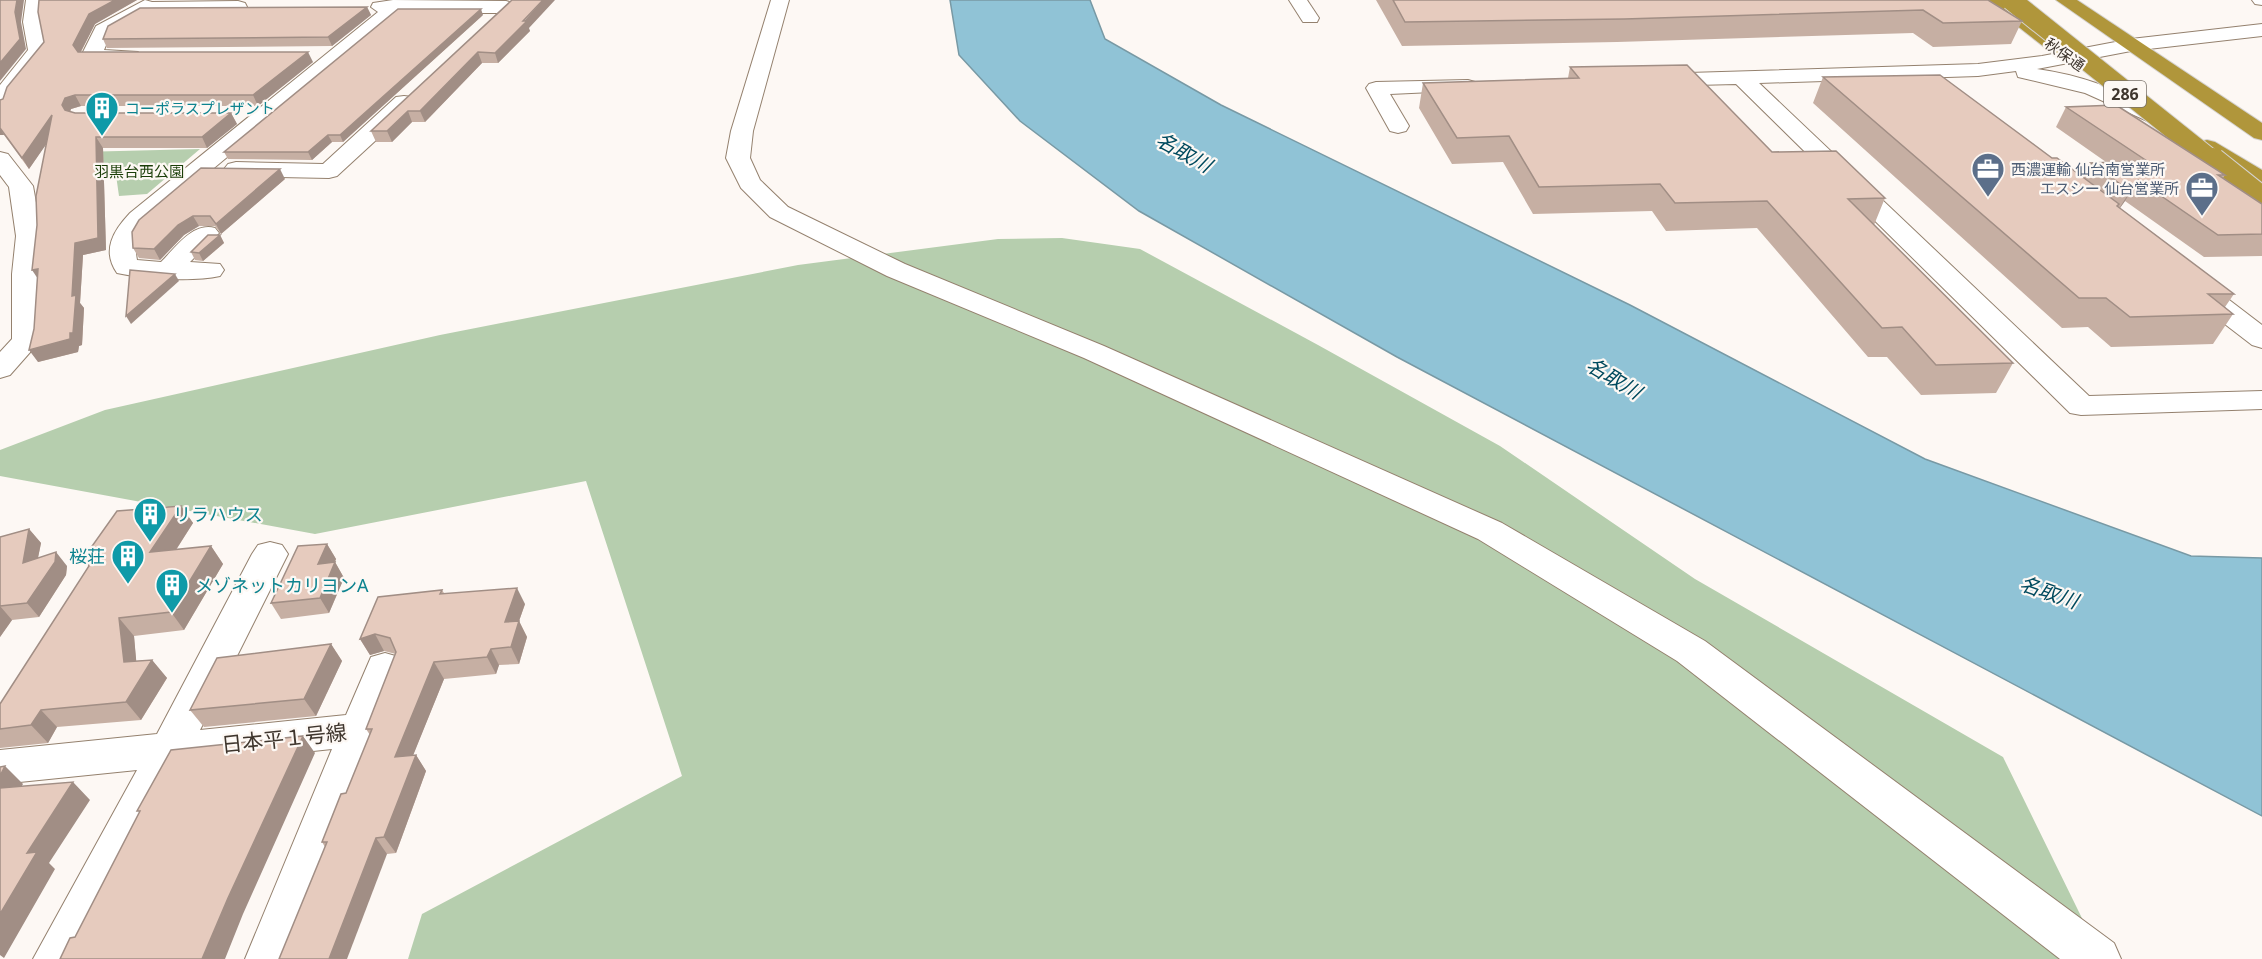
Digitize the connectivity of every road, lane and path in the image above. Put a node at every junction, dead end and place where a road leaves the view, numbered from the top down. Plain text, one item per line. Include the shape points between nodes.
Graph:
1 (35, 0) edge
2 (780, 0) edge
3 (1298, 0) edge
4 (1993, 0) edge
5 (2011, 0) edge
6 (2065, 0) edge
7 (510, 3) edge
8 (147, 4) edge
9 (400, 4) edge
10 (360, 7) edge
11 (256, 8) edge
12 (1310, 18) dead end
13 (481, 30) edge
14 (2262, 30) edge
15 (2131, 45) junction
16 (313, 54) dead end
17 (336, 54) junction
18 (149, 56) edge
19 (2069, 57) junction
20 (1978, 70) junction
21 (1740, 76) junction
22 (1641, 81) edge
23 (422, 85) edge
24 (1492, 85) edge
25 (1, 99) edge
26 (229, 115) edge
27 (263, 115) junction
28 (1398, 126) dead end
29 (2262, 133) edge
30 (2190, 136) junction
31 (0, 159) edge
32 (202, 168) junction
33 (2262, 180) edge
34 (2262, 200) edge
35 (12, 210) edge
36 (206, 233) edge
37 (167, 270) junction
38 (211, 270) dead end
39 (2177, 274) edge
40 (13, 276) edge
41 (2262, 339) edge
42 (0, 369) edge
43 (2262, 400) edge
44 (270, 554) dead end
45 (385, 669) dead end
46 (359, 729) junction
47 (169, 750) junction
48 (0, 767) edge
49 (57, 959) edge
50 (269, 959) edge
51 (2097, 959) edge

1 - 25 street via 32,22 38,51
2 - 51 street via 742,130 738,158 749,183 778,212 896,270 1094,352 1490,531 1690,651
3 - 12 street
4 - 19 highway, 秋保通 / 286
5 - 34 highway, bridge
6 - 15 highway, 286
7 - 9 street
7 - 13 street
8 - 11 street
8 - 18 street via 104,30 91,56
9 - 10 street
9 - 17 street
14 - 15 street
15 - 19 street
15 - 29 highway, 286
16 - 17 street
17 - 27 street
19 - 20 street
19 - 30 highway, 秋保通 / 286
20 - 21 street via 1944,82 1914,72
20 - 30 street via 2043,75 2086,85 2132,104
21 - 22 street
21 - 43 street via 2081,406
23 - 32 street via 328,171
24 - 28 street via 1376,88
26 - 27 street
27 - 32 street
30 - 33 highway, 秋保通 / 286
31 - 35 street via 21,186
32 - 37 street via 139,218 120,245 126,267
35 - 40 street via 29,236
36 - 37 street
37 - 38 street
39 - 41 street
40 - 42 street via 26,341
44 - 47 street
45 - 46 street
46 - 47 street, 日本平１号線
46 - 50 street, 日本平１号線
47 - 48 street, 日本平１号線
47 - 49 street

